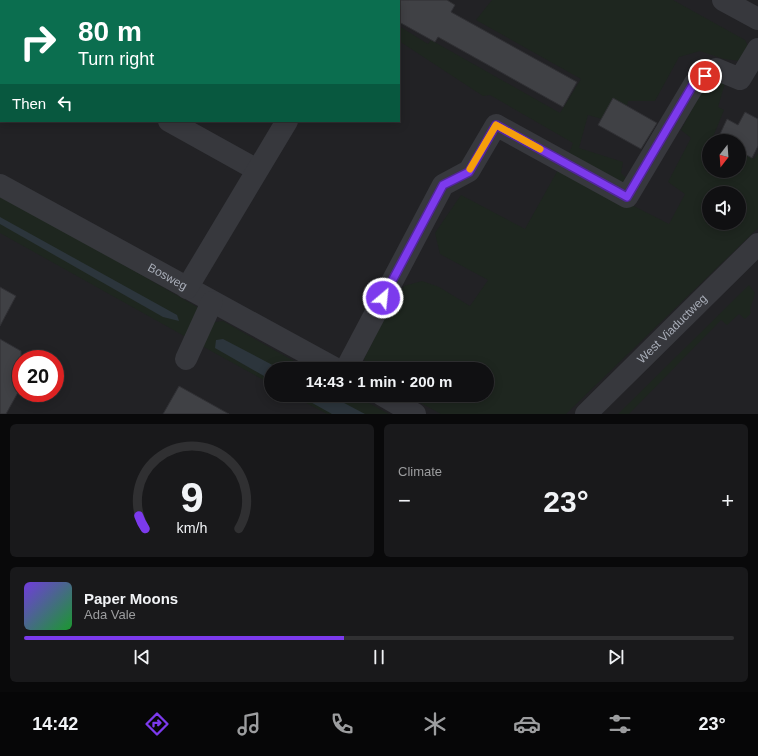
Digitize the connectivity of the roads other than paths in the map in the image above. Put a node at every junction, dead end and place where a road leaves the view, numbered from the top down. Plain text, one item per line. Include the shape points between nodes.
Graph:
1 (723, 0) edge
2 (758, 19) edge
3 (758, 49) edge
4 (171, 122) edge
5 (286, 122) edge
6 (258, 170) junction
7 (0, 184) edge
8 (758, 244) edge
9 (187, 288) junction
10 (212, 302) junction
11 (186, 359) dead end
12 (323, 362) edge
13 (350, 362) edge
14 (394, 402) edge
15 (415, 414) edge
16 (586, 414) edge

1 - 2 lane
3 - 13 lane via 740,78 716,69 694,83 627,197 496,125 469,172 443,185
4 - 6 lane
5 - 6 lane
6 - 9 lane
7 - 9 lane, Bosweg
8 - 16 lane, West Viaductweg
9 - 10 lane, Bosweg
10 - 11 lane
10 - 12 lane, Bosweg
14 - 15 lane

